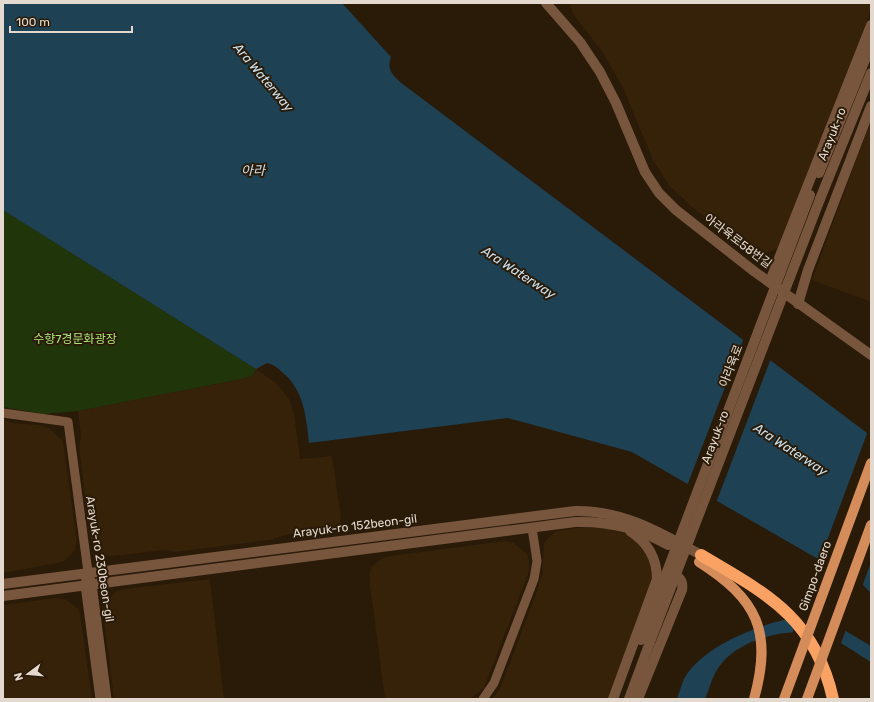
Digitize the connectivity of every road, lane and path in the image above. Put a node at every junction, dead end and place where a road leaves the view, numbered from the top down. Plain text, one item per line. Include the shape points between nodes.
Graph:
1 (548, 4) edge
2 (871, 25) edge
3 (871, 45) edge
4 (871, 73) edge
5 (871, 106) edge
6 (815, 197) junction
7 (779, 260) junction
8 (808, 270) junction
9 (770, 281) junction
10 (798, 304) junction
11 (871, 355) edge
12 (3, 413) edge
13 (871, 463) edge
14 (871, 525) edge
15 (623, 526) junction
16 (532, 528) junction
17 (700, 558) junction
18 (88, 572) junction
19 (3, 584) edge
20 (89, 584) junction
21 (654, 586) junction
22 (3, 596) edge
23 (645, 641) junction
24 (100, 699) edge
25 (107, 699) edge
26 (483, 699) edge
27 (613, 699) edge
28 (619, 699) edge
29 (629, 699) edge
30 (638, 699) edge
31 (754, 699) edge
32 (784, 699) edge
33 (807, 699) edge
34 (832, 699) edge

1 - 9 street, 아라육로58번길 via 580,42 600,72 616,103 642,168 659,193 700,230
2 - 7 street
3 - 6 street
4 - 6 street, Arayuk-ro
5 - 8 street
6 - 23 street, Arayuk-ro, bridge
7 - 8 street via 797,271
7 - 9 street
8 - 10 street
9 - 10 street, 아라육로58번길
10 - 11 street, 아라육로58번길
12 - 18 street, Arayuk-ro 230beon-gil via 68,422
13 - 32 main road, Gimpo-daero, bridge
14 - 33 main road, bridge
15 - 16 street, Arayuk-ro 152beon-gil via 584,522
15 - 17 street, Arayuk-ro 152beon-gil
15 - 21 street via 644,542 652,555 657,572
16 - 20 street, Arayuk-ro 152beon-gil
16 - 26 street via 536,562 534,579 494,683
17 - 18 street, Arayuk-ro 152beon-gil via 659,531 635,521 584,511
17 - 31 main road via 736,590 755,617 763,660
17 - 34 highway via 757,589 783,608 806,633 822,664
18 - 19 street, Arayuk-ro 152beon-gil
18 - 20 street
20 - 22 street, Arayuk-ro 152beon-gil
20 - 24 street
20 - 25 street, Arayuk-ro 230beon-gil
21 - 27 street
21 - 30 street via 658,578 667,574 677,576 683,583
23 - 28 street
23 - 29 street, Arayuk-ro

